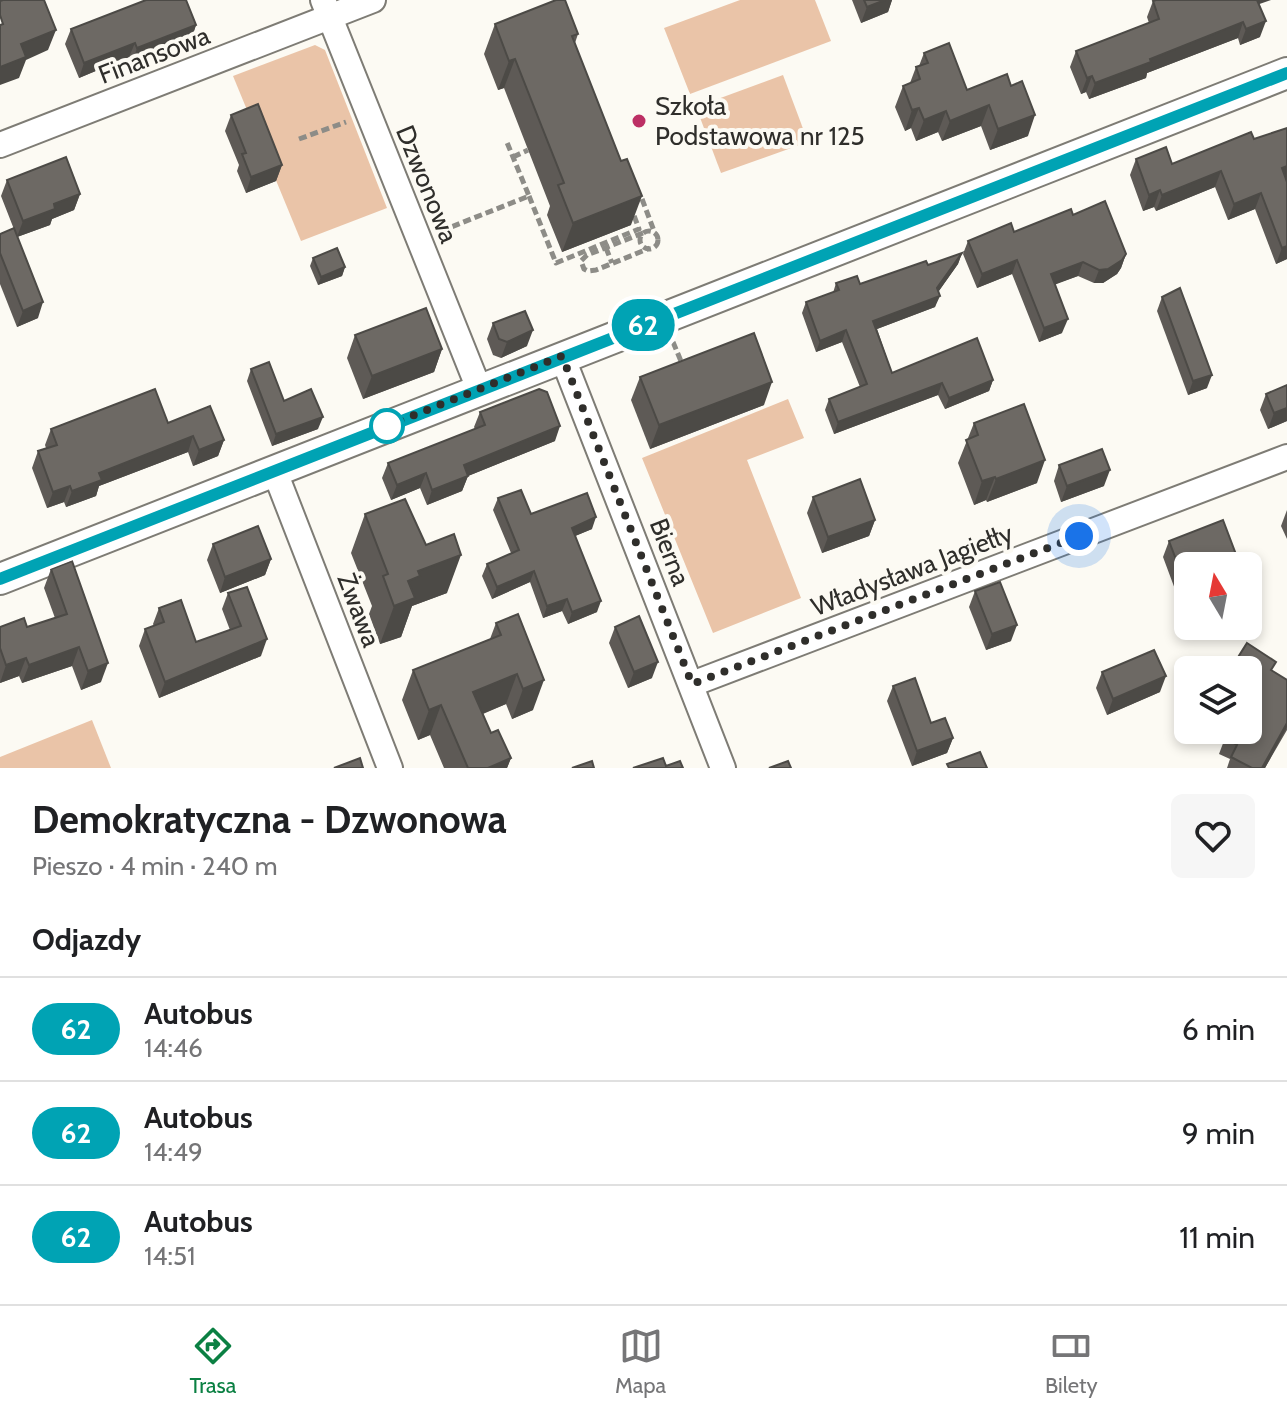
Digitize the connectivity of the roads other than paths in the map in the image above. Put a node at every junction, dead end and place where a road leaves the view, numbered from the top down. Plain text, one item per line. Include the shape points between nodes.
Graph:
1 (373, 0) edge
2 (327, 9) edge
3 (1287, 73) edge
4 (0, 145) edge
5 (562, 356) junction
6 (479, 389) junction
7 (1287, 457) edge
8 (275, 472) junction
9 (0, 579) edge
10 (692, 684) junction
11 (390, 768) edge
12 (723, 768) edge

1 - 2 street, Finansowa
2 - 4 street, Finansowa
2 - 6 street, Dzwonowa
3 - 5 street
5 - 6 street
5 - 10 street, Bierna
6 - 8 street
7 - 10 street, Władysława Jagiełły
8 - 9 street
8 - 11 street, Żwawa
10 - 12 street, Bierna

